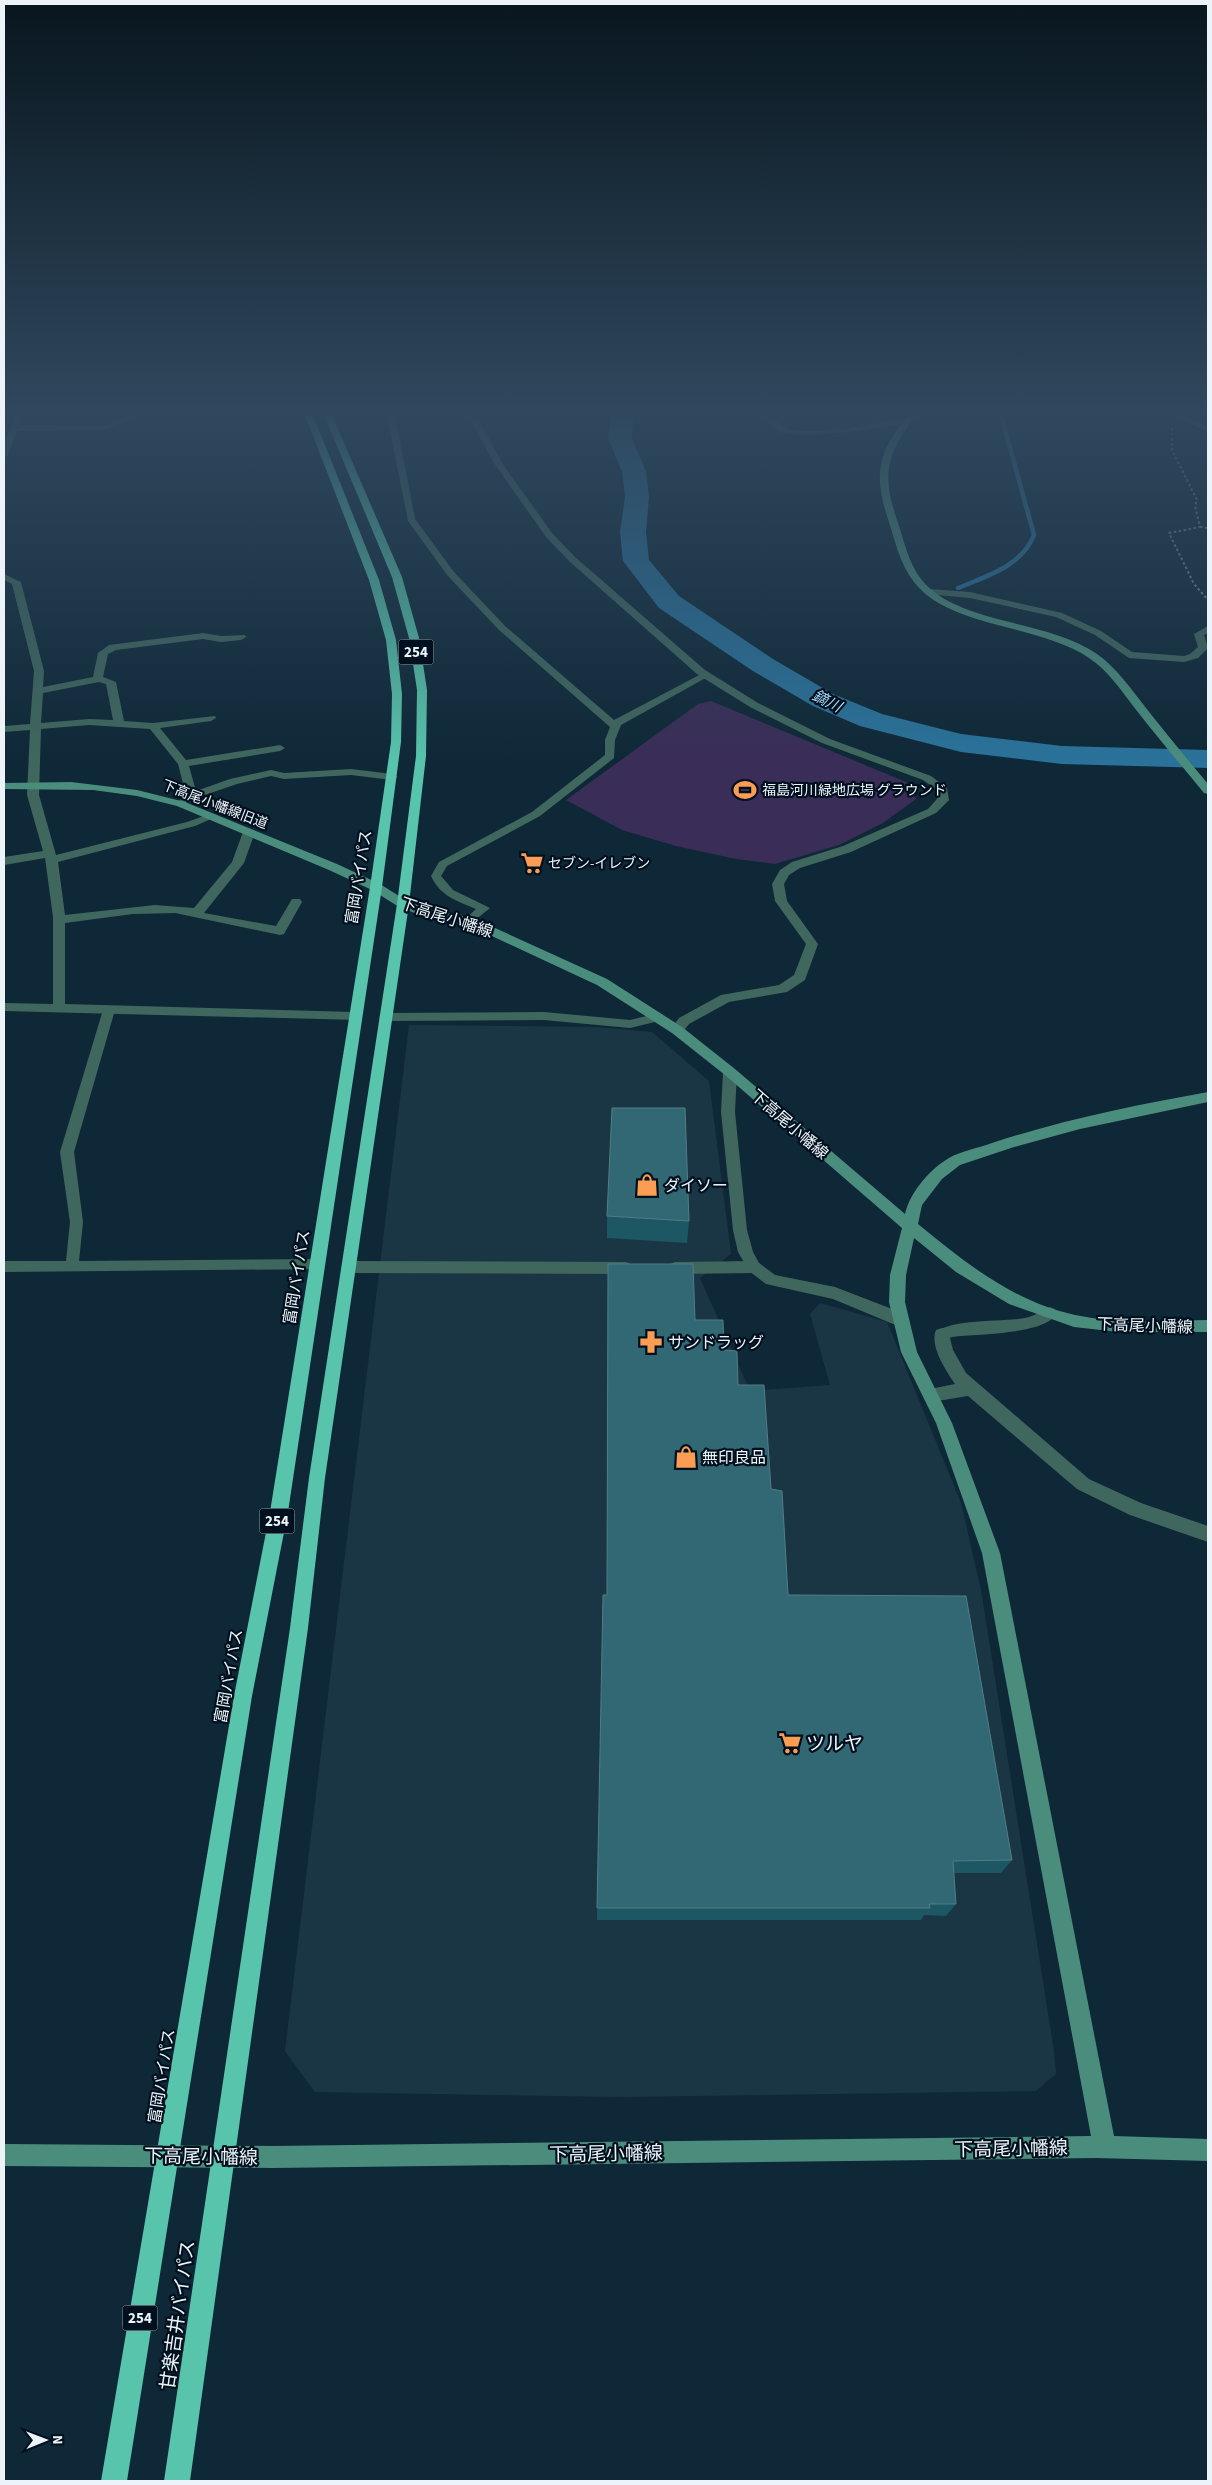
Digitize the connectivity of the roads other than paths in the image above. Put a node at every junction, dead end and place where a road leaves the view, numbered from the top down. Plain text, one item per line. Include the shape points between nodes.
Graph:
1 (354, 531) edge
2 (377, 531) edge
3 (420, 531) edge
4 (546, 531) edge
5 (896, 531) edge
6 (4, 577) edge
7 (929, 592) junction
8 (1208, 629) edge
9 (241, 637) dead end
10 (706, 675) junction
11 (98, 679) junction
12 (37, 691) junction
13 (211, 718) dead end
14 (119, 723) junction
15 (37, 726) junction
16 (153, 726) junction
17 (616, 726) junction
18 (4, 729) edge
19 (280, 748) dead end
20 (183, 764) junction
21 (392, 777) junction
22 (32, 785) junction
23 (4, 786) edge
24 (1208, 791) edge
25 (192, 796) junction
26 (181, 804) junction
27 (212, 816) junction
28 (249, 832) junction
29 (51, 857) junction
30 (4, 861) edge
31 (376, 887) junction
32 (296, 902) dead end
33 (403, 904) junction
34 (197, 913) junction
35 (59, 920) junction
36 (469, 921) junction
37 (4, 1007) edge
38 (60, 1009) junction
39 (109, 1010) junction
40 (354, 1017) junction
41 (385, 1017) junction
42 (660, 1017) junction
43 (677, 1030) junction
44 (730, 1072) junction
45 (1208, 1098) edge
46 (910, 1226) junction
47 (71, 1266) junction
48 (317, 1266) junction
49 (348, 1266) junction
50 (4, 1267) edge
51 (754, 1267) junction
52 (636, 1268) edge
53 (664, 1268) edge
54 (1050, 1314) junction
55 (899, 1319) junction
56 (1208, 1326) edge
57 (942, 1335) joint
58 (972, 1388) junction
59 (931, 1395) junction
60 (1208, 1534) edge
61 (1105, 2148) junction
62 (1208, 2150) edge
63 (167, 2154) junction
64 (4, 2155) edge
65 (224, 2156) junction
66 (114, 2481) edge
67 (177, 2481) edge

1 - 21 highway, 富岡バイパス / 254 via 374,580 391,640 397,717
2 - 33 highway, 254 via 397,577 414,638 422,698 421,756
3 - 17 lane via 451,574 502,628
4 - 10 street via 579,566
5 - 7 street via 910,570
6 - 12 street via 16,582 39,671
7 - 8 street via 970,595 1059,615 1098,633 1129,655 1184,659 1194,656 1203,648 1199,634
7 - 24 street via 966,611 1045,633 1104,665
9 - 11 street via 221,639 203,636 113,647 103,653
10 - 17 lane
10 - 43 street via 754,705 826,741 927,778 941,788 943,800 932,811 847,849 796,865 784,873 778,884 781,901 812,944 800,977 782,989 726,998 684,1021
11 - 12 street
11 - 14 street via 111,682
12 - 15 street
13 - 16 street
14 - 15 street
14 - 16 street
15 - 18 street
15 - 22 street
16 - 20 street
17 - 36 lane via 610,740 610,756 548,806 443,864 436,876 438,883 448,892 484,908
19 - 20 street
20 - 25 street
21 - 25 street via 350,772 284,776 271,773 234,781
21 - 31 highway, 富岡バイパス / 254
22 - 23 street, 下高尾小幡線旧道
22 - 26 street, 下高尾小幡線旧道 via 121,789
22 - 29 street
25 - 26 street
26 - 27 street, 下高尾小幡線旧道
27 - 28 street, 下高尾小幡線旧道
27 - 29 street via 191,824
28 - 31 street, 下高尾小幡線旧道
28 - 34 street via 238,863
29 - 30 street
29 - 35 street
31 - 33 street, 下高尾小幡線
31 - 40 highway, 富岡バイパス / 254
32 - 34 street via 280,931
33 - 36 street, 下高尾小幡線 via 428,914
33 - 41 highway, 254
34 - 35 street via 164,908
35 - 38 street
36 - 42 street, 下高尾小幡線 via 595,978
37 - 38 street
38 - 39 street
39 - 40 street
39 - 47 lane via 67,1152 66,1166 76,1217 75,1253
40 - 48 highway, 富岡バイパス / 254
41 - 42 lane via 544,1016 630,1024
41 - 49 highway, 254
42 - 43 street, 下高尾小幡線
43 - 44 street, 下高尾小幡線
44 - 46 street, 下高尾小幡線
44 - 51 street via 728,1112 740,1230
45 - 46 street via 1080,1124 955,1161 937,1175 915,1203
46 - 54 street, 下高尾小幡線 via 960,1268 986,1285
46 - 55 street via 898,1275
47 - 48 lane
47 - 50 lane
48 - 63 highway, 富岡バイパス / 254 via 279,1512 243,1696
49 - 52 lane
49 - 65 highway, 254
51 - 53 lane
51 - 55 street via 771,1280 835,1294
54 - 56 street, 下高尾小幡線 via 1074,1321 1119,1326
54 - 57 lane via 1032,1323 950,1331
55 - 59 street via 909,1352
57 - 58 street via 945,1351 960,1378
58 - 59 street
58 - 60 street via 1083,1484 1136,1509
59 - 61 street via 991,1553
61 - 62 street, 下高尾小幡線
61 - 65 street, 下高尾小幡線
63 - 64 street, 下高尾小幡線
63 - 65 street, 下高尾小幡線
63 - 66 highway, 甘楽吉井バイパス / 254
65 - 67 highway, 甘楽吉井バイパス / 254

